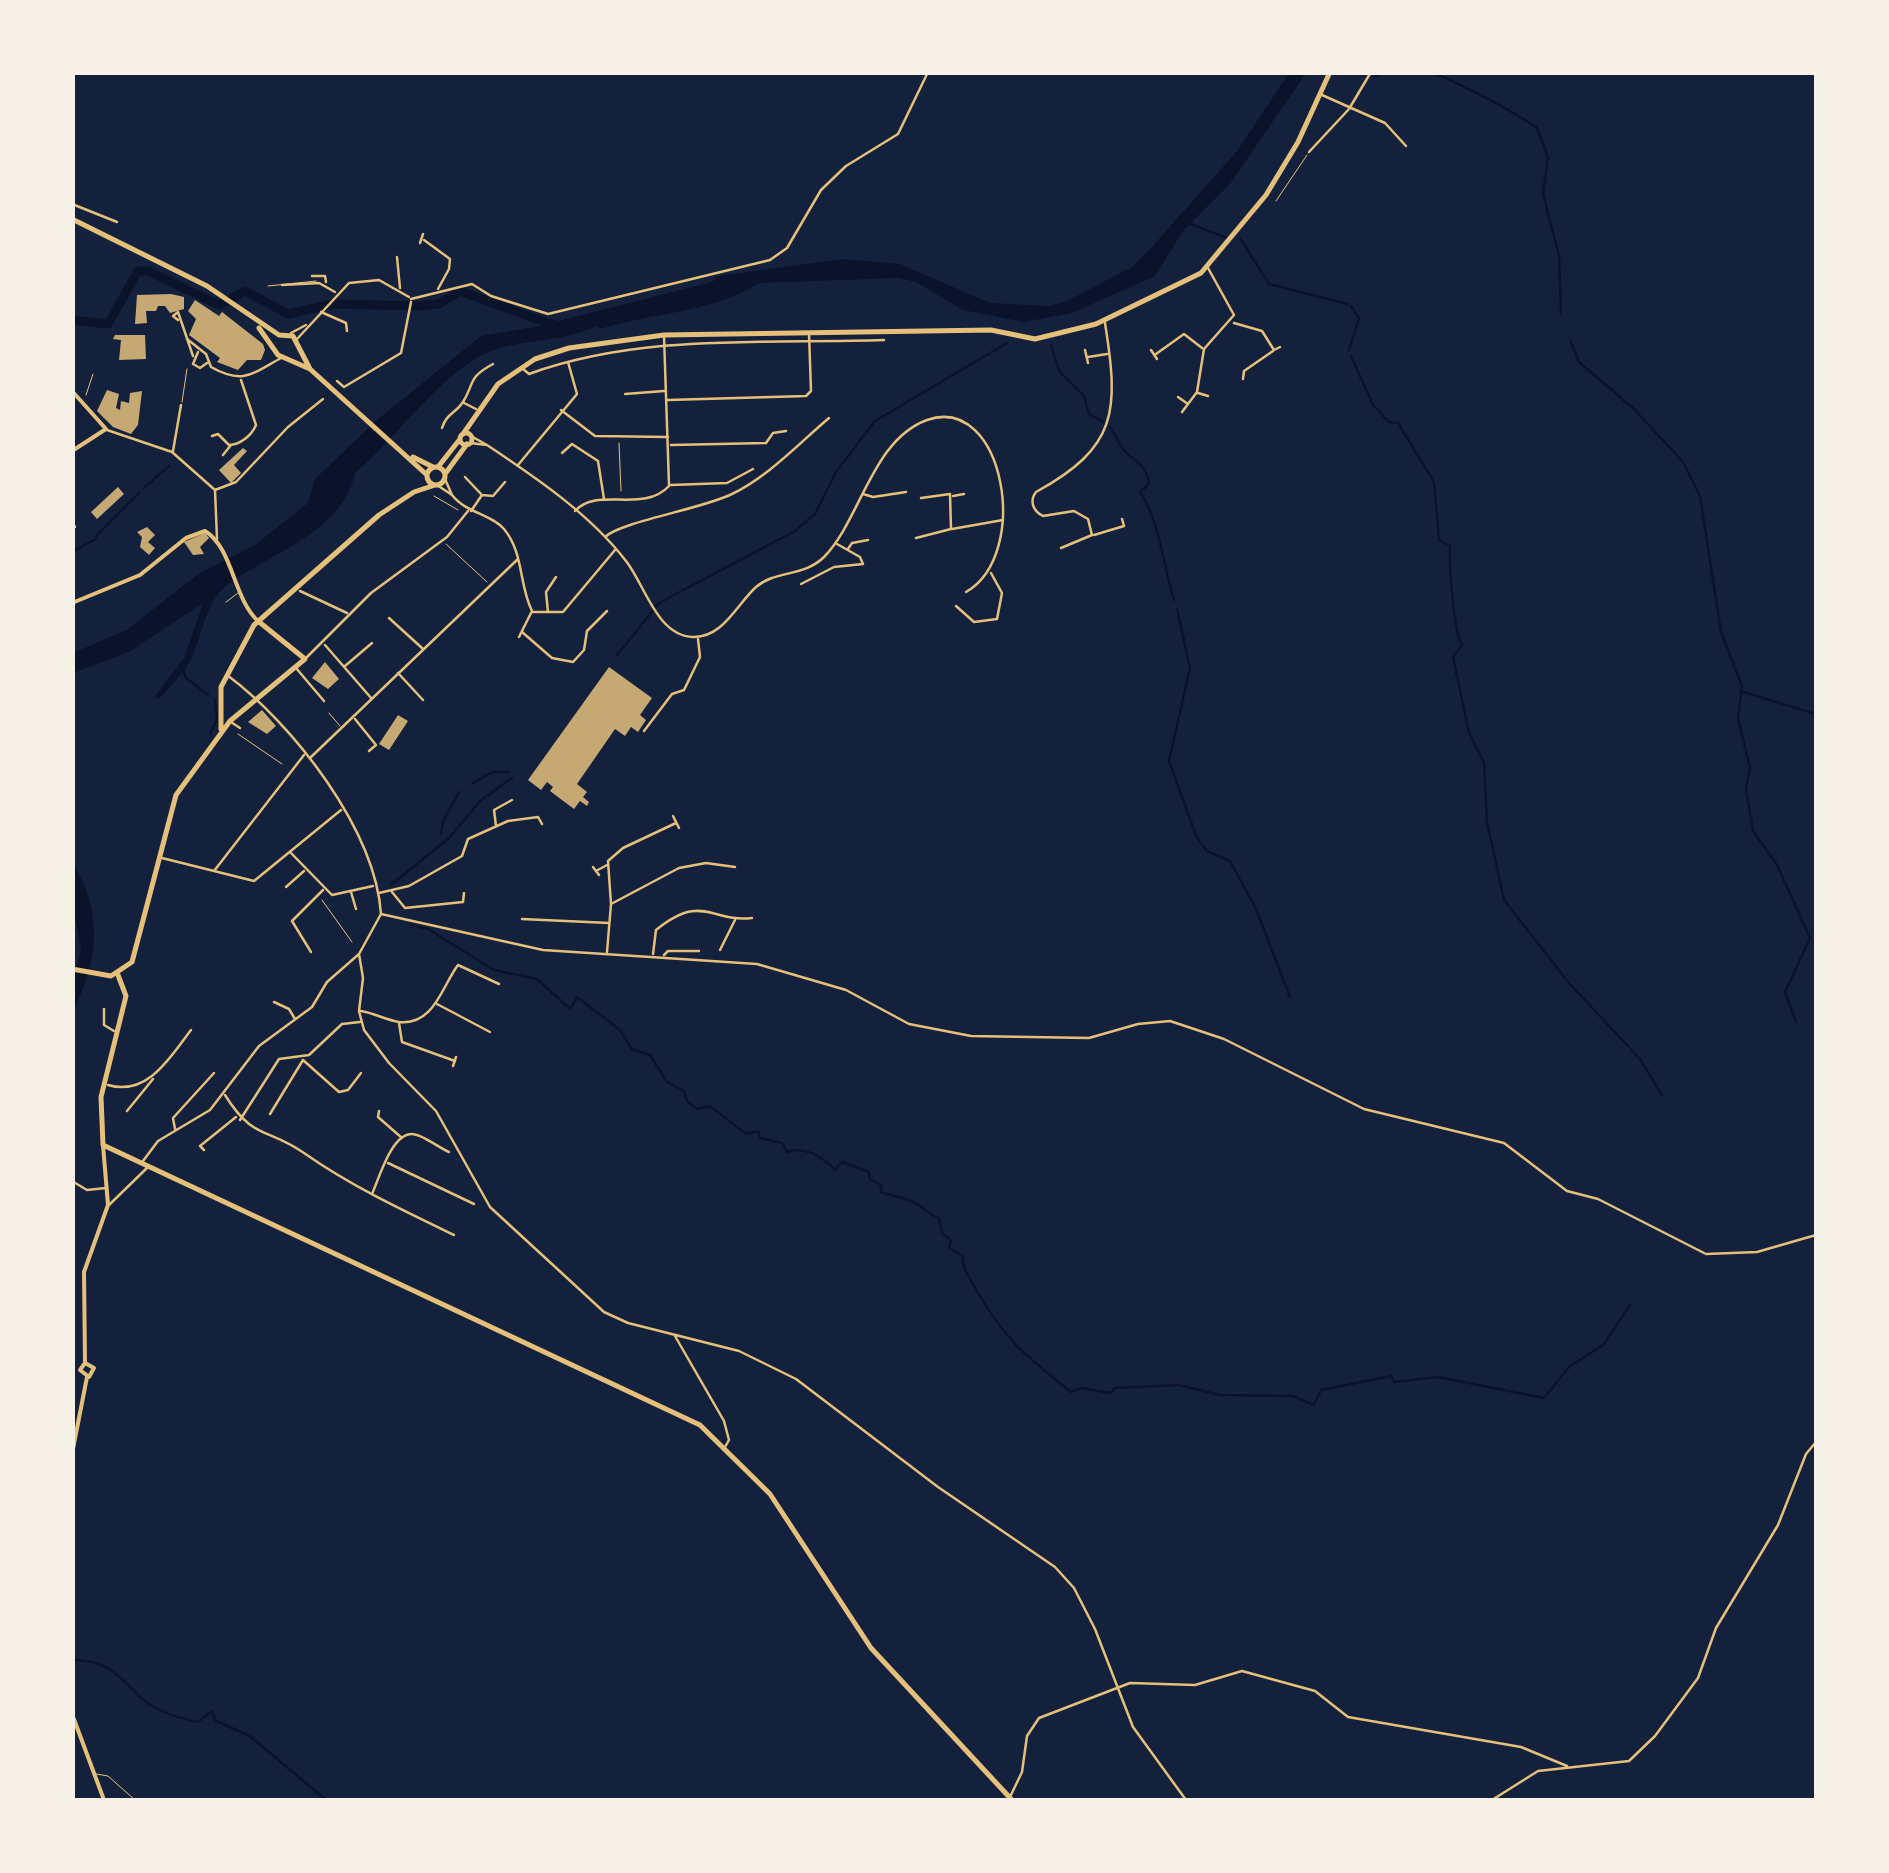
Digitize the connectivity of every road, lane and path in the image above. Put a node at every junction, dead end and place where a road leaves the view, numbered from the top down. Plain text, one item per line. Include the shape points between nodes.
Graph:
1 (928, 72) edge
2 (1330, 72) edge
3 (1371, 72) edge
4 (1320, 95) junction
5 (1349, 109) junction
6 (1406, 146) dead end
7 (1309, 152) joint
8 (1276, 201) dead end
9 (72, 204) edge
10 (72, 219) edge
11 (117, 222) dead end
12 (423, 234) dead end
13 (397, 258) dead end
14 (1207, 267) junction
15 (348, 275) dead end
16 (312, 276) dead end
17 (319, 283) junction
18 (349, 283) junction
19 (290, 284) junction
20 (326, 284) junction
21 (268, 286) dead end
22 (282, 286) dead end
23 (399, 289) junction
24 (292, 290) dead end
25 (438, 290) junction
26 (336, 292) junction
27 (411, 301) junction
28 (321, 310) junction
29 (352, 318) dead end
30 (178, 320) dead end
31 (1104, 321) junction
32 (254, 322) junction
33 (1232, 322) junction
34 (346, 323) junction
35 (308, 324) junction
36 (1185, 327) dead end
37 (347, 331) dead end
38 (809, 332) junction
39 (290, 334) junction
40 (1184, 334) junction
41 (278, 335) junction
42 (664, 335) junction
43 (187, 339) junction
44 (296, 340) junction
45 (884, 340) dead end
46 (809, 341) junction
47 (664, 345) junction
48 (274, 347) junction
49 (1280, 347) dead end
50 (1204, 349) junction
51 (297, 350) junction
52 (1084, 350) dead end
53 (1150, 350) dead end
54 (1274, 350) junction
55 (199, 352) junction
56 (1109, 354) junction
57 (193, 356) junction
58 (1088, 356) junction
59 (285, 357) junction
60 (568, 360) junction
61 (207, 363) junction
62 (1088, 363) dead end
63 (270, 364) junction
64 (493, 364) dead end
65 (1237, 366) dead end
66 (521, 367) junction
67 (187, 369) dead end
68 (310, 369) junction
69 (1244, 370) junction
70 (93, 374) dead end
71 (241, 379) junction
72 (1243, 379) dead end
73 (336, 381) dead end
74 (344, 387) junction
75 (72, 391) edge
76 (666, 391) junction
77 (1197, 392) junction
78 (348, 394) dead end
79 (624, 394) dead end
80 (86, 395) dead end
81 (1208, 396) dead end
82 (1178, 397) dead end
83 (324, 399) dead end
84 (668, 400) junction
85 (463, 402) junction
86 (1188, 404) junction
87 (181, 405) joint
88 (561, 410) junction
89 (475, 412) junction
90 (1182, 412) dead end
91 (829, 418) dead end
92 (819, 427) junction
93 (442, 428) dead end
94 (106, 429) junction
95 (786, 430) dead end
96 (825, 434) dead end
97 (212, 436) dead end
98 (669, 437) junction
99 (467, 438) junction
100 (619, 438) junction
101 (231, 445) junction
102 (670, 446) junction
103 (72, 450) edge
104 (172, 452) junction
105 (562, 453) dead end
106 (223, 454) dead end
107 (408, 454) junction
108 (517, 466) junction
109 (436, 467) junction
110 (753, 468) dead end
111 (427, 476) junction
112 (445, 477) junction
113 (465, 477) dead end
114 (505, 482) dead end
115 (436, 485) junction
116 (669, 485) junction
117 (425, 488) junction
118 (891, 488) dead end
119 (215, 490) junction
120 (414, 492) junction
121 (906, 492) dead end
122 (482, 494) junction
123 (622, 494) joint
124 (863, 494) junction
125 (892, 494) junction
126 (964, 494) dead end
127 (452, 495) junction
128 (952, 496) junction
129 (920, 498) dead end
130 (604, 501) junction
131 (622, 501) junction
132 (575, 511) junction
133 (466, 514) junction
134 (1122, 519) dead end
135 (1004, 520) junction
136 (1124, 526) junction
137 (951, 530) junction
138 (1126, 533) dead end
139 (1092, 535) junction
140 (604, 538) junction
141 (916, 538) dead end
142 (444, 540) junction
143 (868, 540) dead end
144 (217, 542) junction
145 (835, 543) junction
146 (1061, 548) dead end
147 (616, 549) junction
148 (847, 550) junction
149 (518, 559) junction
150 (990, 572) junction
151 (556, 577) dead end
152 (810, 581) junction
153 (800, 584) dead end
154 (489, 585) junction
155 (813, 588) dead end
156 (300, 591) dead end
157 (966, 592) dead end
158 (238, 593) junction
159 (226, 602) dead end
160 (72, 603) edge
161 (956, 606) dead end
162 (532, 611) junction
163 (607, 611) dead end
164 (548, 613) junction
165 (348, 614) junction
166 (389, 618) dead end
167 (602, 618) junction
168 (258, 621) junction
169 (608, 623) dead end
170 (522, 632) junction
171 (519, 637) dead end
172 (698, 637) junction
173 (372, 643) dead end
174 (324, 644) junction
175 (423, 649) junction
176 (306, 657) junction
177 (344, 667) junction
178 (296, 668) junction
179 (398, 673) junction
180 (227, 675) junction
181 (372, 699) junction
182 (256, 700) junction
183 (423, 700) dead end
184 (324, 701) dead end
185 (330, 713) dead end
186 (353, 717) junction
187 (226, 719) junction
188 (240, 728) joint
189 (342, 728) junction
190 (644, 731) dead end
191 (376, 745) junction
192 (369, 752) dead end
193 (382, 752) dead end
194 (305, 754) junction
195 (310, 759) junction
196 (282, 764) dead end
197 (512, 800) dead end
198 (487, 804) dead end
199 (344, 808) junction
200 (494, 810) junction
201 (541, 812) dead end
202 (673, 816) dead end
203 (538, 817) junction
204 (542, 824) dead end
205 (496, 826) junction
206 (290, 852) junction
207 (160, 858) junction
208 (607, 866) junction
209 (731, 868) dead end
210 (306, 870) junction
211 (596, 871) dead end
212 (214, 872) junction
213 (375, 885) junction
214 (286, 887) dead end
215 (324, 890) junction
216 (391, 890) junction
217 (352, 892) junction
218 (377, 893) junction
219 (464, 893) dead end
220 (318, 896) junction
221 (464, 902) junction
222 (611, 904) junction
223 (356, 909) dead end
224 (463, 911) dead end
225 (381, 914) junction
226 (752, 918) dead end
227 (522, 920) dead end
228 (735, 920) junction
229 (609, 923) junction
230 (352, 942) dead end
231 (720, 950) dead end
232 (699, 951) dead end
233 (312, 952) dead end
234 (607, 952) junction
235 (359, 954) junction
236 (653, 955) junction
237 (664, 955) junction
238 (72, 968) edge
239 (118, 974) junction
240 (496, 981) dead end
241 (436, 1003) junction
242 (277, 1006) dead end
243 (104, 1009) dead end
244 (360, 1012) junction
245 (296, 1020) junction
246 (362, 1022) junction
247 (399, 1022) junction
248 (192, 1030) dead end
249 (118, 1032) junction
250 (490, 1032) dead end
251 (303, 1058) junction
252 (454, 1062) dead end
253 (214, 1073) dead end
254 (361, 1074) dead end
255 (153, 1078) junction
256 (357, 1078) junction
257 (362, 1082) dead end
258 (104, 1085) junction
259 (224, 1094) junction
260 (128, 1111) dead end
261 (379, 1111) dead end
262 (270, 1114) dead end
263 (239, 1118) junction
264 (176, 1131) junction
265 (402, 1138) junction
266 (103, 1145) junction
267 (204, 1150) dead end
268 (449, 1152) dead end
269 (387, 1162) junction
270 (146, 1164) junction
271 (72, 1181) edge
272 (108, 1188) junction
273 (372, 1195) junction
274 (471, 1201) dead end
275 (108, 1205) junction
276 (454, 1235) dead end
277 (1816, 1235) edge
278 (676, 1335) junction
279 (86, 1363) junction
280 (72, 1368) edge
281 (80, 1370) junction
282 (86, 1377) junction
283 (1816, 1442) edge
284 (725, 1448) junction
285 (72, 1454) edge
286 (1117, 1688) junction
287 (72, 1714) edge
288 (1567, 1766) junction
289 (96, 1774) junction
290 (1011, 1799) edge
291 (104, 1800) edge
292 (135, 1800) edge
293 (1186, 1800) edge
294 (1492, 1800) edge

1 - 25 street via 898,134 846,166 770,260 548,314 472,284
2 - 4 main road
3 - 5 street
4 - 5 street
4 - 14 main road via 1266,195
5 - 6 street via 1386,123
5 - 7 street
7 - 8 lane
9 - 11 street
10 - 32 main road via 224,298
12 - 25 street via 422,242 450,259
13 - 23 street
14 - 31 main road
14 - 33 street via 1232,306
15 - 18 street
16 - 20 street via 325,276
17 - 19 street
17 - 20 street
17 - 21 lane
18 - 23 street via 379,280
18 - 26 street
19 - 22 street
19 - 24 street
20 - 26 street
23 - 27 street
25 - 27 street
26 - 28 street
27 - 74 street via 401,353
28 - 34 street
28 - 35 street
29 - 34 street
30 - 43 street
31 - 38 main road via 1045,337
31 - 56 street
32 - 41 main road
32 - 48 main road
33 - 50 street
33 - 54 street via 1262,332
34 - 37 street
35 - 39 street
35 - 44 street
36 - 40 street
38 - 42 main road
38 - 46 street
39 - 41 main road
39 - 44 main road
40 - 50 street
40 - 53 street via 1157,356
41 - 48 main road
42 - 47 street
42 - 66 main road via 562,349
43 - 55 street
43 - 57 street
44 - 51 main road
45 - 46 street
46 - 47 street
46 - 84 street via 806,396
47 - 60 street
47 - 76 street
48 - 59 main road
48 - 63 street
49 - 54 street
50 - 77 street
51 - 59 main road
51 - 68 main road
52 - 58 street
54 - 69 street
55 - 57 street
55 - 61 street
56 - 58 street
56 - 139 street via 1112,418 1103,440 1032,500 1043,516 1081,513
57 - 61 street via 197,367
58 - 62 street
59 - 63 street
59 - 68 main road
60 - 66 street via 529,374
60 - 88 street via 578,391
61 - 71 street
63 - 71 street
64 - 85 street via 469,383
65 - 69 street
66 - 89 main road
67 - 87 lane
68 - 107 main road
69 - 72 street
70 - 80 path
71 - 101 street via 256,425
73 - 74 street
74 - 78 street
75 - 94 street
76 - 79 street
76 - 84 street
77 - 81 street
77 - 86 street
82 - 86 street
83 - 119 street via 235,482
84 - 98 street
85 - 89 street
85 - 93 street
86 - 90 street
87 - 104 street
88 - 100 street via 590,434
88 - 108 street
89 - 99 main road
91 - 92 street
92 - 96 street
92 - 140 street via 733,494 615,528
94 - 103 street
94 - 104 street
95 - 102 street via 773,432 767,445
97 - 101 street
98 - 100 street
98 - 102 street
99 - 108 street
99 - 109 main road
99 - 112 main road
100 - 123 path
101 - 106 street
102 - 116 street
104 - 119 street
105 - 130 street via 572,444 598,461
107 - 109 main road
107 - 111 main road
108 - 132 street
109 - 111 main road
109 - 112 main road
110 - 116 street via 727,483
111 - 115 main road
111 - 120 main road
112 - 115 main road
112 - 127 street
113 - 122 street
114 - 122 street via 493,496
115 - 117 main road
115 - 127 street
116 - 131 street via 655,497
117 - 120 main road
117 - 133 path
118 - 125 street
119 - 144 street
120 - 168 main road
121 - 125 street
122 - 133 street
123 - 131 street
124 - 125 street
124 - 135 street via 909,430 930,419 957,418 973,428 993,460
124 - 145 street
126 - 128 street
127 - 133 street
128 - 129 street
128 - 137 street
130 - 131 street
130 - 132 street via 587,501
132 - 140 street
133 - 142 street
133 - 149 street via 502,526
134 - 136 street
135 - 137 street
135 - 150 street
136 - 138 street
136 - 139 street
137 - 141 street
139 - 146 street
140 - 147 street
142 - 154 path
142 - 165 street
143 - 148 street
144 - 158 street
144 - 160 street via 198,532 140,575
145 - 148 street
145 - 172 street via 808,569 768,578 719,629
147 - 164 street via 567,608
147 - 172 street via 676,632
148 - 152 street via 863,559 862,566 834,567
149 - 154 street
149 - 162 street
150 - 157 street
150 - 161 street via 1002,593 997,619 974,622
151 - 164 street via 546,592
152 - 153 street
152 - 155 street
154 - 175 street
156 - 165 street
158 - 159 lane
158 - 168 street
162 - 164 street
162 - 170 street
163 - 167 street
165 - 174 street
166 - 175 street
167 - 169 street
167 - 170 street via 586,634 577,660 548,656
168 - 176 main road
168 - 180 main road
170 - 171 street
172 - 190 street via 700,657 684,690 672,694
173 - 177 street
174 - 176 street
174 - 177 street
175 - 179 street
176 - 178 main road
177 - 181 street
178 - 182 main road
178 - 184 street
179 - 181 street
179 - 183 street
180 - 182 street
180 - 187 main road via 221,693
181 - 186 street
182 - 187 main road
182 - 194 street
185 - 189 lane
186 - 189 street
186 - 191 street
187 - 188 street
187 - 207 main road via 176,795
188 - 196 path via 236,734
189 - 195 street
191 - 192 street
191 - 193 street
194 - 195 street
194 - 212 street
195 - 199 street
197 - 200 street
198 - 200 street
199 - 206 street
199 - 213 street
200 - 205 street
201 - 203 street
202 - 208 street via 678,825 623,848
203 - 204 street
203 - 205 street
205 - 216 street via 466,841 462,856
206 - 210 street
206 - 212 street via 254,881
207 - 212 street
207 - 239 main road via 136,954
208 - 211 street
208 - 222 street
209 - 222 street via 679,868
210 - 214 street
210 - 215 street
213 - 217 street
213 - 218 street
215 - 217 street via 334,896
215 - 220 street
216 - 218 street
216 - 221 street via 406,908
217 - 223 street
218 - 225 street
219 - 221 street
220 - 230 path
220 - 233 street via 292,921
221 - 224 street
222 - 229 street
225 - 234 street via 542,950
225 - 235 street
226 - 228 street
227 - 229 street
228 - 231 street
228 - 236 street via 712,910 674,918 654,933
229 - 234 street
232 - 237 street
234 - 236 street
235 - 244 street
235 - 245 street
236 - 237 street
237 - 277 street via 757,964 846,990 909,1024 972,1036 1089,1038 1170,1021 1224,1039 1364,1109 1504,1143 1566,1191 1602,1201 1706,1254 1757,1252
238 - 239 main road
239 - 249 main road via 126,996
240 - 241 street via 458,966
241 - 247 street via 422,1017
241 - 250 street
242 - 245 street via 289,1008
243 - 249 street via 104,1025
244 - 246 street
244 - 247 street
245 - 259 street via 259,1046
246 - 251 street via 342,1024
246 - 278 street via 389,1064 436,1111 490,1207 604,1312
247 - 252 street via 402,1042
248 - 255 street
249 - 258 main road
251 - 256 street via 339,1092
251 - 262 street
251 - 263 street via 277,1062
253 - 264 street via 172,1118
254 - 256 street
255 - 258 street
255 - 260 street
256 - 257 street
258 - 266 main road
259 - 263 street
259 - 264 street
261 - 265 street
263 - 267 street via 200,1146
263 - 273 street
264 - 270 street via 149,1150
265 - 268 street via 414,1134
265 - 269 street
266 - 270 main road
266 - 272 street
269 - 273 street
269 - 274 street
270 - 275 street via 140,1179
270 - 284 main road via 668,1408
271 - 272 street via 87,1190
272 - 275 street
273 - 276 street
275 - 279 street via 84,1272
278 - 284 street via 724,1421
278 - 286 street via 739,1351 796,1379 1056,1567 1087,1613
279 - 281 street
279 - 282 street via 94,1371
280 - 281 street
281 - 282 street
282 - 285 street
283 - 288 street via 1778,1525 1716,1628 1698,1678 1655,1736 1624,1763
284 - 290 main road via 783,1512 872,1648
286 - 288 street via 1142,1681 1195,1684 1249,1672 1315,1691 1348,1717 1522,1747
286 - 290 street via 1034,1722
286 - 293 street via 1134,1727
287 - 289 street
288 - 294 street via 1529,1775
289 - 291 street
289 - 292 lane

